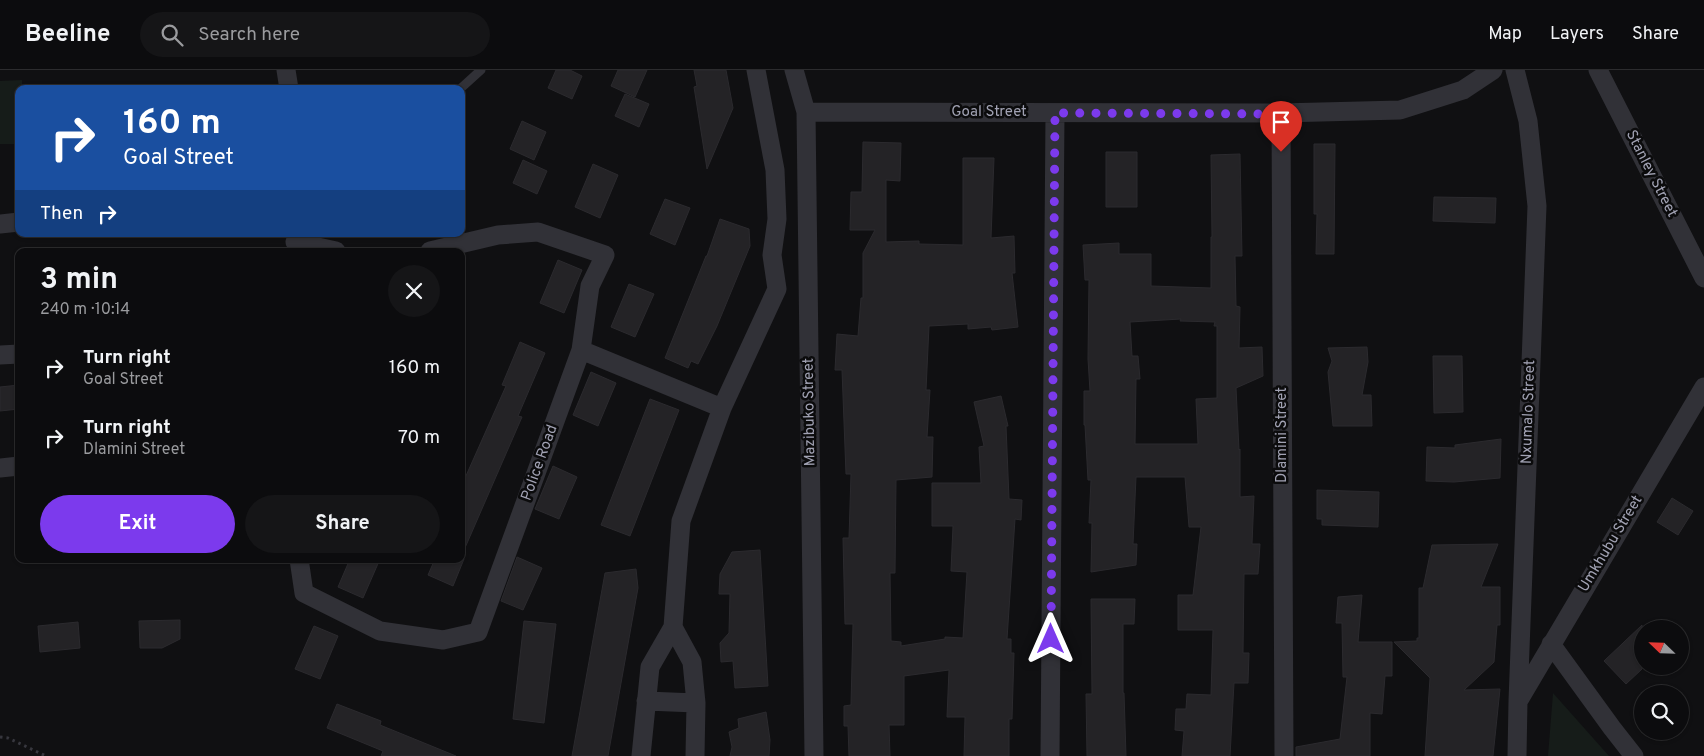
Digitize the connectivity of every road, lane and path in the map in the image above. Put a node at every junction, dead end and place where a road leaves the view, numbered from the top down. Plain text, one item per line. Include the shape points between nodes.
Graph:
1 (286, 70) edge
2 (756, 70) edge
3 (794, 70) edge
4 (1493, 70) edge
5 (1515, 70) edge
6 (1598, 70) edge
7 (478, 71) edge
8 (288, 85) edge
9 (464, 85) edge
10 (806, 112) junction
11 (1055, 113) junction
12 (1281, 114) junction
13 (15, 222) edge
14 (0, 224) edge
15 (297, 240) edge
16 (325, 248) edge
17 (444, 248) edge
18 (1704, 278) edge
19 (581, 350) junction
20 (15, 354) edge
21 (0, 356) edge
22 (1704, 387) edge
23 (722, 408) junction
24 (15, 466) edge
25 (0, 468) edge
26 (300, 563) edge
27 (673, 627) junction
28 (1552, 644) junction
29 (646, 701) junction
30 (1518, 701) junction
31 (696, 703) junction
32 (0, 738) edge
33 (46, 756) edge
34 (641, 756) edge
35 (696, 756) edge
36 (814, 756) edge
37 (1050, 756) edge
38 (1284, 756) edge
39 (1517, 756) edge
40 (1634, 756) edge

1 - 8 street
2 - 23 street via 775,170 777,220 772,255 777,289
3 - 10 street, Mazibuko Street
4 - 12 street, Goal Street via 1463,90 1400,110
5 - 30 street, Nxumalo Street via 1528,121 1537,206
6 - 18 street, Stanley Street
7 - 9 lane
10 - 11 street, Goal Street
10 - 36 street, Mazibuko Street
11 - 12 street, Goal Street
11 - 37 street
12 - 38 street, Dlamini Street
13 - 14 street
15 - 16 street
17 - 19 street, Police Road via 498,236 538,232 605,255 590,286
19 - 23 street
19 - 26 street, Police Road via 478,632 443,640 380,631 304,593
20 - 21 street
22 - 28 street, Umkhubu Street
23 - 27 street via 681,522
24 - 25 street
27 - 29 street via 650,667
27 - 31 street via 692,662
28 - 30 street, Umkhubu Street
28 - 40 street
29 - 31 street
29 - 34 street
30 - 39 street, Nxumalo Street
31 - 35 street
32 - 33 path via 8,738

